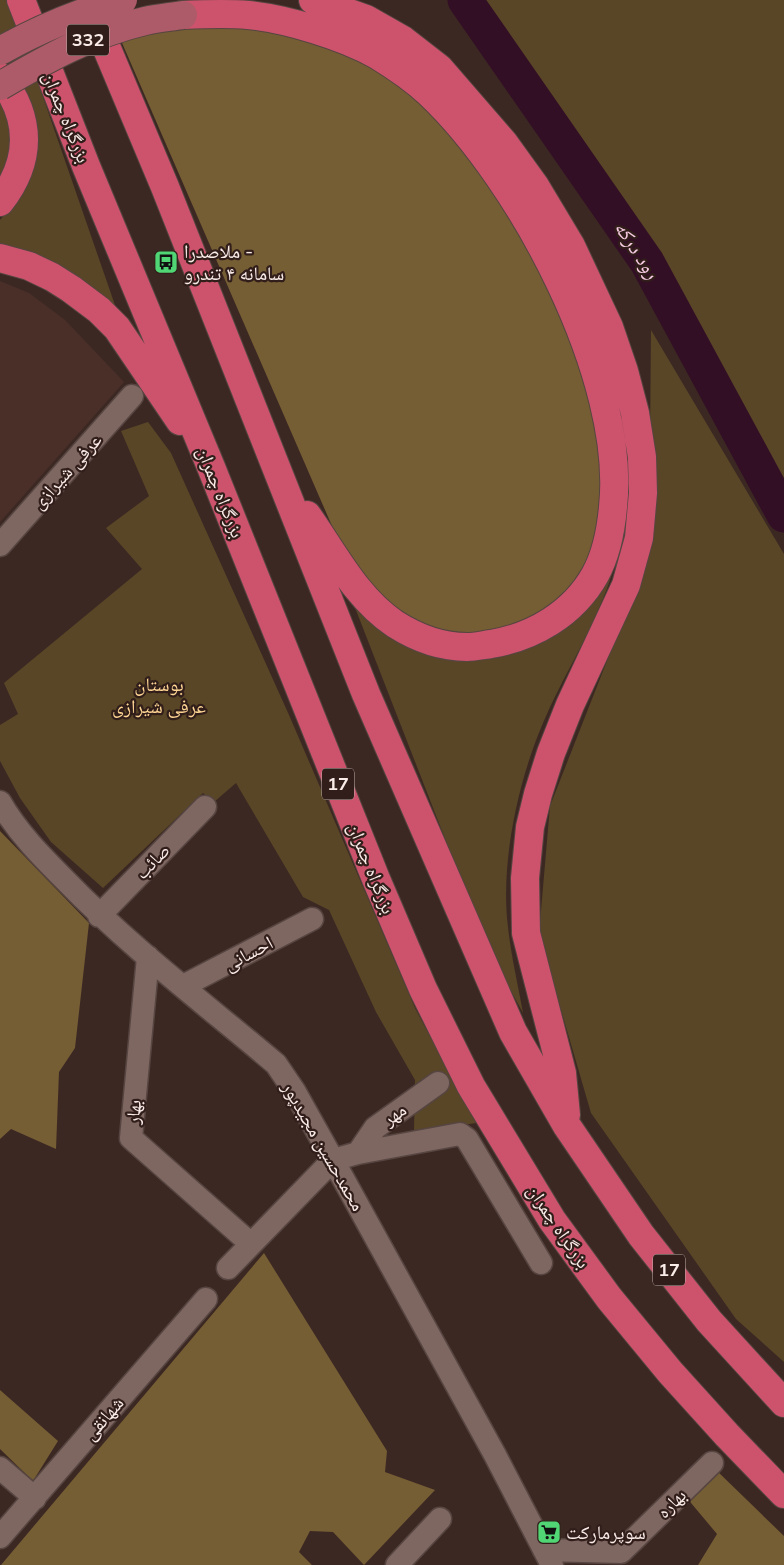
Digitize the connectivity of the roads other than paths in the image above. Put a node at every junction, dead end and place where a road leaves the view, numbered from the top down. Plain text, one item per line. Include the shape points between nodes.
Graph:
1 (21, 0) edge
2 (87, 0) edge
3 (123, 0) edge
4 (313, 0) edge
5 (183, 15) joint
6 (0, 51) edge
7 (0, 77) edge
8 (0, 86) edge
9 (0, 202) edge
10 (0, 258) edge
11 (132, 396) dead end
12 (211, 467) junction
13 (283, 484) junction
14 (0, 545) edge
15 (0, 802) edge
16 (205, 807) dead end
17 (99, 916) junction
18 (312, 919) dead end
19 (148, 957) junction
20 (183, 986) junction
21 (438, 1083) dead end
22 (567, 1126) junction
23 (358, 1153) junction
24 (333, 1160) junction
25 (251, 1244) junction
26 (541, 1263) dead end
27 (228, 1268) dead end
28 (206, 1299) dead end
29 (784, 1403) edge
30 (712, 1462) dead end
31 (0, 1468) edge
32 (784, 1494) edge
33 (34, 1498) junction
34 (440, 1519) dead end
35 (0, 1537) edge
36 (548, 1557) edge
37 (397, 1565) edge

1 - 12 highway, بزرگراه چمران / 17
2 - 13 highway, 17
3 - 6 main road, 332, bridge via 62,20
4 - 22 highway via 366,19 403,40 439,68 504,143 535,186 571,246 609,327 635,413 642,457 639,538 626,585 551,753 530,827 525,878 526,933 562,1073
5 - 8 main road, 332, bridge via 146,20 105,32 46,59
5 - 13 highway via 249,16 339,38 375,54 403,73 428,92 457,122 505,184 576,317 601,391 610,432 614,506 607,545 595,575 575,602 531,633 470,648 423,638 378,611 358,589
7 - 9 highway via 12,92 22,118 24,142 21,164 11,188
10 - 12 highway via 52,277 105,316 117,328
11 - 14 street, عرفی شیرازی
12 - 32 highway, بزرگراه چمران / 17 via 376,879 423,990 471,1086 552,1220 610,1298 670,1372
13 - 22 highway, 17 via 366,694 513,1032
15 - 17 street, محمدحسین مجیدپور via 34,849
16 - 17 street, صائب
17 - 19 street, محمدحسین مجیدپور
18 - 20 street, احسانی
19 - 20 street, محمدحسین مجیدپور
19 - 25 street, بهار via 131,1138
20 - 24 street, محمدحسین مجیدپور via 276,1064
21 - 23 street, مهر via 375,1128
22 - 29 highway, 17 via 641,1235 709,1321
23 - 24 street
23 - 26 street via 460,1134 468,1139
24 - 25 street
24 - 36 street, محمدحسین مجیدپور
25 - 27 street
28 - 33 street, شهانقی
30 - 36 street, بهاره via 621,1552
31 - 33 street
33 - 35 street, شهانقی
34 - 37 street

